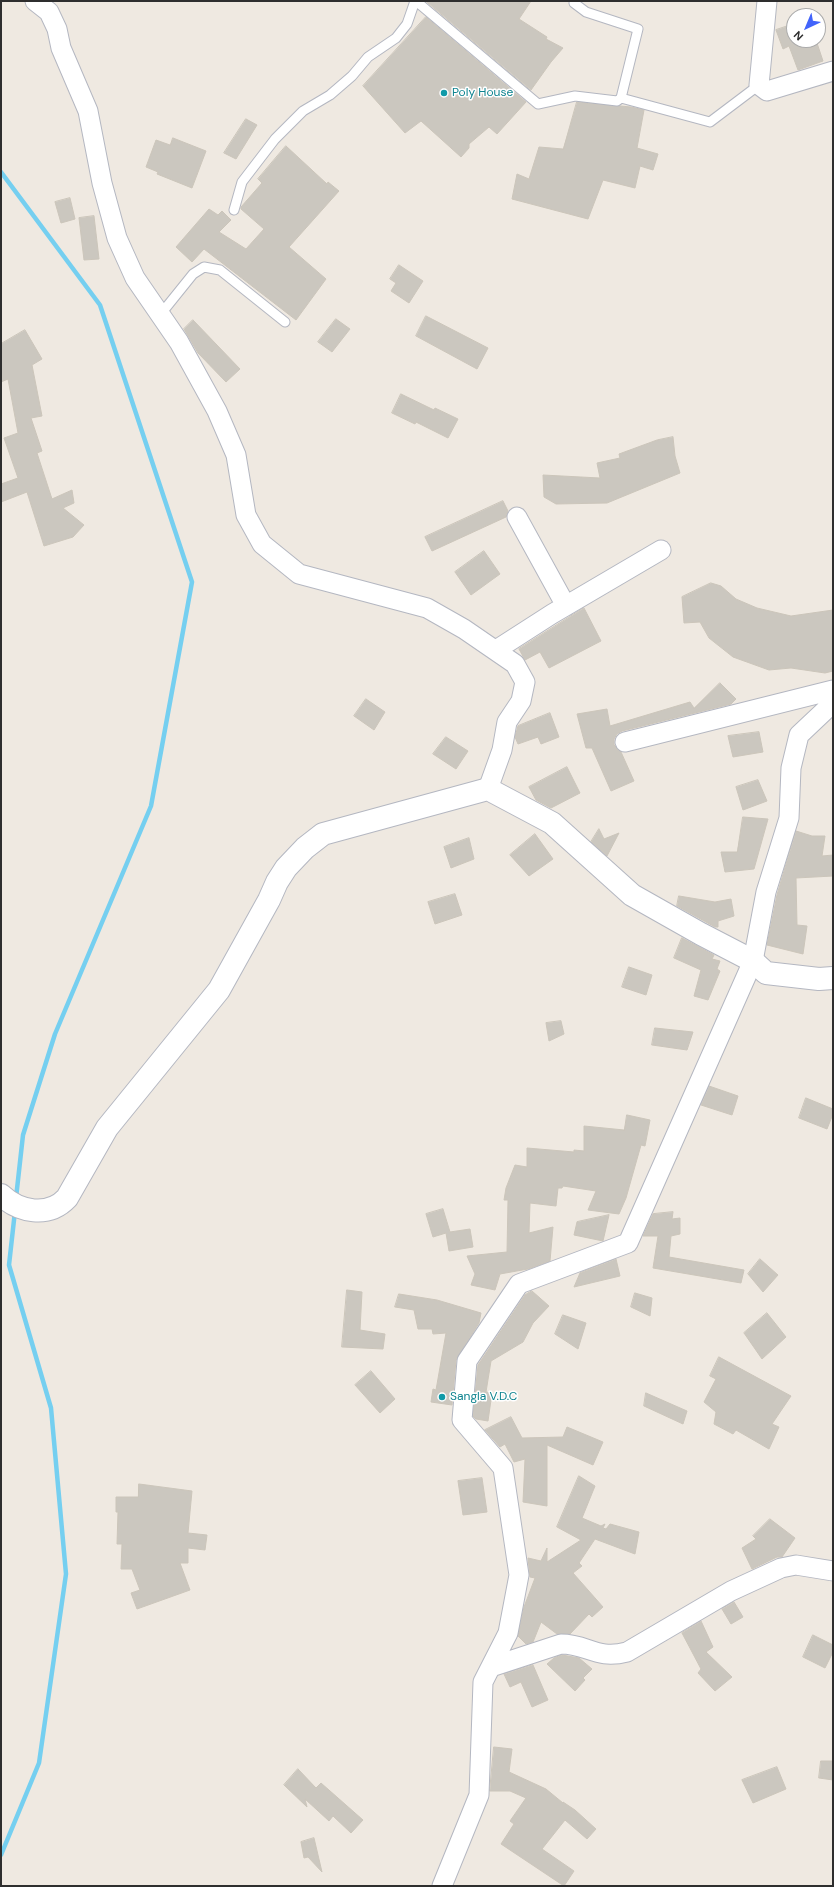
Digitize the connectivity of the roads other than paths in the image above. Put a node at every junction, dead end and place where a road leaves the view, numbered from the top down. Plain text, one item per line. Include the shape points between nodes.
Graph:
1 (35, 1) edge
2 (416, 1) edge
3 (767, 1) edge
4 (574, 3) dead end
5 (833, 71) edge
6 (759, 85) junction
7 (621, 98) junction
8 (234, 210) dead end
9 (160, 315) junction
10 (285, 322) dead end
11 (517, 517) dead end
12 (660, 550) dead end
13 (566, 606) junction
14 (496, 650) junction
15 (833, 690) edge
16 (833, 703) edge
17 (625, 742) dead end
18 (488, 789) junction
19 (753, 961) junction
20 (833, 978) edge
21 (1, 1195) edge
22 (833, 1571) edge
23 (491, 1667) junction
24 (442, 1886) edge

1 - 9 street via 49,12 57,29 61,48 88,111 116,238 135,278
2 - 7 lane via 538,104 575,96 617,101
2 - 8 lane via 407,24 396,38 368,57 352,76 330,95 303,111 275,139 242,182
3 - 6 street
4 - 7 lane via 586,12 638,29
5 - 6 street via 767,91
6 - 7 lane via 710,122
9 - 10 lane via 193,274 204,267 220,270
9 - 14 street via 179,342 217,411 236,455 246,515 262,544 299,574 427,608
11 - 13 street
12 - 13 street
13 - 14 street
14 - 18 street via 515,664 525,682 521,701 507,722 502,750
15 - 17 street
16 - 19 street via 799,735 791,768 789,818 766,892
18 - 19 street via 552,824 632,895
18 - 21 street via 323,834 305,848 277,882 219,990 107,1128 60,1206 33,1211 18,1208
19 - 20 street via 766,973 819,979
19 - 23 street via 628,1243 518,1284 467,1360 462,1420 503,1468 519,1575 508,1633
22 - 23 street via 796,1565 781,1568 731,1590 627,1652 614,1655 600,1654 570,1644 561,1644
23 - 24 street via 483,1682 479,1795

